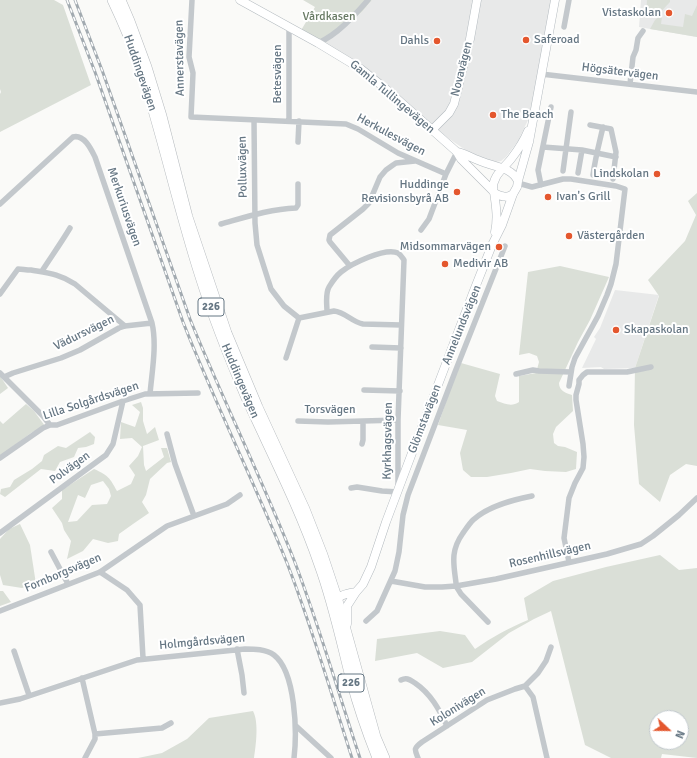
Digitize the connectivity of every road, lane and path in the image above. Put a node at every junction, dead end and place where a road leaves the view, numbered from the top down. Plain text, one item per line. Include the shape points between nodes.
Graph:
1 (112, 0) edge
2 (121, 0) edge
3 (192, 0) edge
4 (368, 0) edge
5 (477, 0) edge
6 (555, 0) edge
7 (569, 0) edge
8 (244, 1) edge
9 (290, 27) junction
10 (564, 27) dead end
11 (643, 31) dead end
12 (318, 43) junction
13 (541, 74) junction
14 (630, 84) junction
15 (697, 92) edge
16 (551, 107) dead end
17 (571, 112) dead end
18 (191, 117) joint
19 (533, 117) junction
20 (254, 120) junction
21 (289, 121) junction
22 (299, 121) junction
23 (590, 125) dead end
24 (603, 127) junction
25 (432, 130) junction
26 (298, 142) dead end
27 (543, 147) junction
28 (566, 149) junction
29 (582, 150) junction
30 (457, 152) junction
31 (597, 153) junction
32 (616, 157) junction
33 (415, 161) junction
34 (502, 168) junction
35 (563, 171) dead end
36 (578, 173) dead end
37 (446, 174) junction
38 (593, 175) dead end
39 (613, 179) dead end
40 (518, 182) junction
41 (298, 184) dead end
42 (541, 185) junction
43 (494, 192) junction
44 (513, 194) junction
45 (0, 204) edge
46 (255, 214) junction
47 (221, 224) dead end
48 (70, 228) dead end
49 (421, 230) dead end
50 (492, 244) junction
51 (505, 246) dead end
52 (350, 266) junction
53 (42, 271) junction
54 (0, 294) edge
55 (327, 312) junction
56 (299, 318) junction
57 (152, 322) junction
58 (401, 325) junction
59 (125, 326) junction
60 (372, 347) dead end
61 (401, 348) junction
62 (286, 358) dead end
63 (651, 367) dead end
64 (571, 372) junction
65 (516, 374) dead end
66 (2, 375) edge
67 (568, 386) dead end
68 (364, 390) dead end
69 (400, 391) junction
70 (198, 393) dead end
71 (150, 394) junction
72 (123, 401) junction
73 (398, 420) junction
74 (298, 421) dead end
75 (363, 421) junction
76 (50, 425) junction
77 (167, 434) dead end
78 (362, 444) dead end
79 (412, 453) junction
80 (423, 457) junction
81 (0, 458) edge
82 (351, 488) dead end
83 (398, 492) junction
84 (240, 495) dead end
85 (532, 496) dead end
86 (697, 498) edge
87 (194, 516) junction
88 (0, 533) edge
89 (50, 552) dead end
90 (569, 562) junction
91 (100, 572) junction
92 (391, 581) junction
93 (68, 584) junction
94 (456, 586) junction
95 (356, 592) junction
96 (337, 597) junction
97 (332, 606) junction
98 (0, 611) edge
99 (366, 621) dead end
100 (488, 622) dead end
101 (348, 635) junction
102 (551, 647) dead end
103 (236, 649) junction
104 (14, 651) dead end
105 (143, 658) junction
106 (82, 678) junction
107 (401, 680) dead end
108 (525, 686) junction
109 (244, 693) dead end
110 (29, 695) junction
111 (0, 703) edge
112 (171, 723) dead end
113 (296, 726) junction
114 (447, 726) junction
115 (96, 734) junction
116 (85, 758) edge
117 (294, 758) edge
118 (331, 758) edge
119 (377, 758) edge
120 (384, 758) edge
121 (418, 758) edge
122 (547, 758) edge

1 - 97 main road, Huddingevägen / 226 via 124,26 156,118 182,220 221,336 246,398 305,526
2 - 96 main road, Huddingevägen / 226 via 147,67 188,217 227,333 305,509
3 - 18 street, Annerstavägen via 189,51 193,73
4 - 12 street via 337,30
5 - 25 main road, Novavägen via 454,104
6 - 13 main road, Glömstavägen
7 - 10 street
8 - 9 main road, Gamla Tullingevägen
9 - 12 main road, Gamla Tullingevägen
9 - 21 street, Betesvägen
11 - 14 street via 638,38 633,57
12 - 25 main road, Gamla Tullingevägen via 370,75
13 - 14 street, Högsätervägen
13 - 19 main road, Glömstavägen
14 - 15 street, Högsätervägen
16 - 27 street
17 - 28 street
18 - 20 street, Herkulesvägen
19 - 34 main road, Glömstavägen via 526,136
19 - 40 main road, Glömstavägen
20 - 21 street, Herkulesvägen
20 - 46 street, Polluxvägen
21 - 22 street, Herkulesvägen
22 - 26 street
22 - 33 street, Herkulesvägen via 351,125
23 - 24 street
24 - 31 street
24 - 32 street via 611,129
25 - 30 main road, Gamla Tullingevägen
27 - 28 street
27 - 42 street via 538,170
28 - 29 street
28 - 35 street
29 - 31 street
29 - 36 street
30 - 34 main road, Gamla Tullingevägen
30 - 37 street
30 - 43 main road, Gamla Tullingevägen
31 - 32 street
31 - 38 street
32 - 39 street
33 - 37 street, Herkulesvägen
33 - 52 street via 396,163 386,170 364,209 330,236 328,240
34 - 40 main road via 512,173
34 - 43 main road, Glömstavägen via 495,177
37 - 49 street via 429,218
40 - 42 street via 532,187
40 - 44 main road, Glömstavägen
41 - 46 street via 296,208
42 - 64 street via 563,179 625,189 616,264 611,284 598,316 577,353
43 - 44 main road via 504,197
43 - 50 main road, Glömstavägen via 497,219
44 - 50 main road, Glömstavägen
45 - 57 street, Merkuriusvägen via 72,136 80,137 95,158
46 - 47 street, Polluxvägen
46 - 56 street, Polluxvägen via 257,245 268,283 284,306
48 - 53 street
50 - 79 main road, Glömstavägen
51 - 80 street, Annelundsvägen
52 - 55 street via 339,273 329,288
52 - 58 street, Kyrkhagsvägen via 380,254 394,252 401,255 404,260
53 - 54 street via 18,269
53 - 59 street via 67,279
55 - 56 street
55 - 58 street via 339,311 363,324
56 - 62 street
57 - 59 street, Vädursvägen
57 - 71 street, Merkuriusvägen via 154,341
58 - 61 street, Kyrkhagsvägen
59 - 66 street, Vädursvägen via 61,358
60 - 61 street
61 - 69 street, Kyrkhagsvägen
63 - 90 street via 627,372 587,372 580,380 576,407 583,444 584,468 569,498 564,538
64 - 65 street via 533,370
64 - 67 street
66 - 76 street
68 - 69 street, Kyrkhagsvägen
69 - 73 street, Kyrkhagsvägen
70 - 71 street, Lilla Solgårdsvägen
71 - 72 street, Lilla Solgårdsvägen
72 - 76 street, Lilla Solgårdsvägen via 57,425
72 - 88 street, Polvägen via 113,444 106,455
73 - 75 street, Torsvägen
73 - 83 street, Kyrkhagsvägen
74 - 75 street, Torsvägen
75 - 78 street, Torsvägen
76 - 81 street, Lilla Solgårdsvägen
77 - 87 street
79 - 80 street
79 - 83 main road, Glömstavägen
80 - 92 street, Annelundsvägen via 408,495 397,562
82 - 83 street
83 - 95 main road, Glömstavägen via 369,573
84 - 87 street, Fornborgsvägen via 227,504
85 - 94 street via 496,506 472,521 457,542 454,555
86 - 90 street, Rosenhillsvägen via 641,544
87 - 91 street, Fornborgsvägen via 167,526
89 - 93 street
90 - 94 street, Rosenhillsvägen
91 - 93 street, Fornborgsvägen
91 - 105 street via 127,590 140,605
92 - 94 street, Rosenhillsvägen via 425,587
92 - 99 street, Annelundsvägen via 377,611
93 - 98 street, Fornborgsvägen
94 - 100 street
95 - 96 main road
95 - 101 main road, Glömstavägen via 347,606
96 - 97 main road
96 - 101 main road, Huddingevägen / 226
97 - 119 main road, Huddingevägen / 226 via 352,683
101 - 120 main road, Huddingevägen / 226
102 - 108 street, Kolonivägen via 538,673
103 - 105 street, Holmgårdsvägen
103 - 109 street
103 - 113 street, Holmgårdsvägen via 266,651 279,660 290,685
104 - 110 street
105 - 106 street, Holmgårdsvägen
106 - 110 street, Holmgårdsvägen
106 - 115 street
107 - 114 street via 408,679 428,694
108 - 114 street, Kolonivägen via 487,700
108 - 122 street via 533,697
110 - 111 street, Holmgårdsvägen
112 - 115 street via 162,728
113 - 117 street, Holmgårdsvägen
113 - 118 street
114 - 121 street, Kolonivägen via 416,746
115 - 116 street

